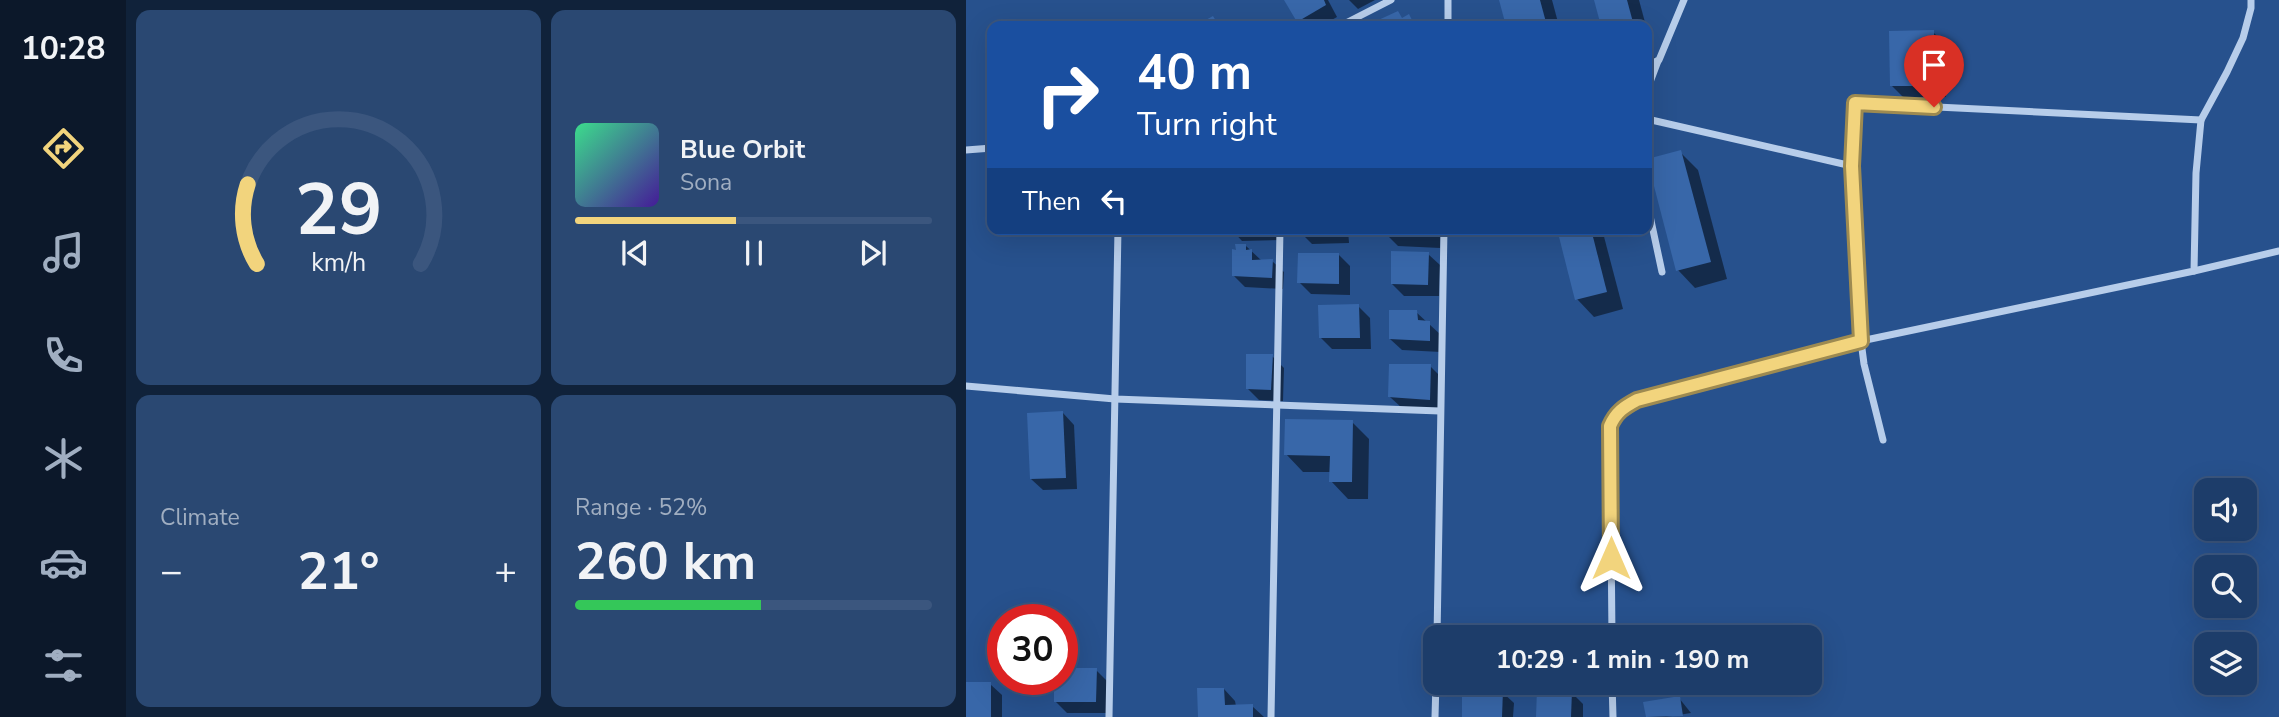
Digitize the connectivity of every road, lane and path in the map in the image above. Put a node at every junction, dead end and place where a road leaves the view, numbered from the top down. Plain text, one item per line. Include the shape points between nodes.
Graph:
1 (1391, 0) edge
2 (1448, 0) edge
3 (1684, 0) edge
4 (2251, 0) edge
5 (1350, 21) edge
6 (1448, 21) edge
7 (1659, 60) junction
8 (1652, 64) edge
9 (1652, 78) edge
10 (1652, 120) edge
11 (2201, 120) junction
12 (987, 148) edge
13 (966, 150) edge
14 (1852, 166) junction
15 (1652, 225) edge
16 (1118, 235) edge
17 (1280, 235) edge
18 (1444, 235) edge
19 (2279, 251) edge
20 (2194, 271) junction
21 (1662, 272) dead end
22 (1861, 341) junction
23 (966, 386) edge
24 (1115, 399) junction
25 (1277, 405) junction
26 (1440, 411) junction
27 (1883, 440) dead end
28 (1437, 625) edge
29 (1612, 625) edge
30 (1436, 695) edge
31 (1612, 695) edge
32 (1110, 717) edge
33 (1271, 717) edge
34 (1435, 717) edge
35 (1613, 717) edge

1 - 5 street
2 - 6 street
3 - 7 street
4 - 11 street via 2243,38
7 - 8 street
7 - 9 street
10 - 14 street
11 - 14 street via 1855,103
11 - 20 street
12 - 13 street
14 - 22 street
15 - 21 street
16 - 24 street
17 - 25 street
18 - 26 street
19 - 20 street
20 - 22 street
22 - 27 street
22 - 29 street via 1637,400 1614,416 1610,426
23 - 24 street
24 - 25 street
24 - 32 street
25 - 26 street
25 - 33 street
26 - 28 street
30 - 34 street
31 - 35 street

